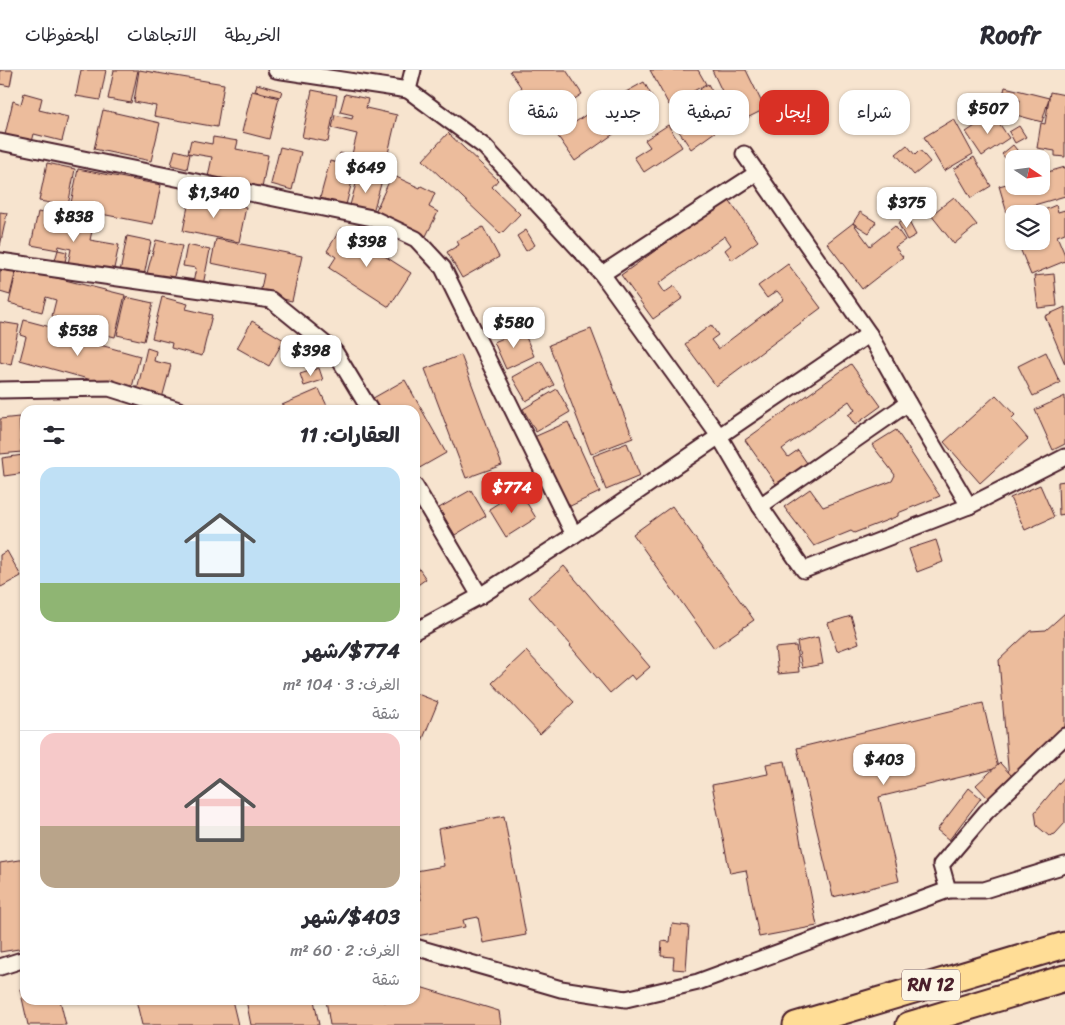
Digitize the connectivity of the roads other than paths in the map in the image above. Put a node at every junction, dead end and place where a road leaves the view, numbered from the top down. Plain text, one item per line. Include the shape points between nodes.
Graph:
1 (276, 70) edge
2 (413, 70) edge
3 (408, 90) junction
4 (0, 142) edge
5 (744, 154) dead end
6 (757, 173) junction
7 (0, 261) edge
8 (602, 274) junction
9 (869, 334) junction
10 (0, 390) edge
11 (908, 403) junction
12 (163, 405) edge
13 (367, 405) edge
14 (719, 436) junction
15 (1065, 457) edge
16 (420, 494) edge
17 (760, 506) junction
18 (969, 506) junction
19 (574, 535) junction
20 (480, 596) junction
21 (420, 628) edge
22 (1065, 736) edge
23 (1065, 865) edge
24 (948, 890) junction
25 (1065, 945) edge
26 (420, 948) edge
27 (20, 961) edge
28 (0, 967) edge
29 (1065, 978) edge
30 (796, 1025) edge
31 (910, 1025) edge

1 - 3 street
2 - 3 street
3 - 8 street via 485,147
4 - 19 street via 372,218 416,240 443,268
5 - 6 street
6 - 8 street
6 - 9 street
7 - 13 street via 271,300 335,352
8 - 14 street
9 - 11 street
9 - 14 street
10 - 12 street via 109,388
11 - 17 street
11 - 18 street
14 - 17 street
14 - 19 street
15 - 18 street
16 - 20 street
17 - 18 street via 804,570
19 - 20 street
20 - 21 street
22 - 24 street via 986,812 942,865
23 - 24 street via 984,890
24 - 26 street via 698,982 626,999 560,988
25 - 30 highway, RN 12
27 - 28 street
29 - 31 highway, RN 12

